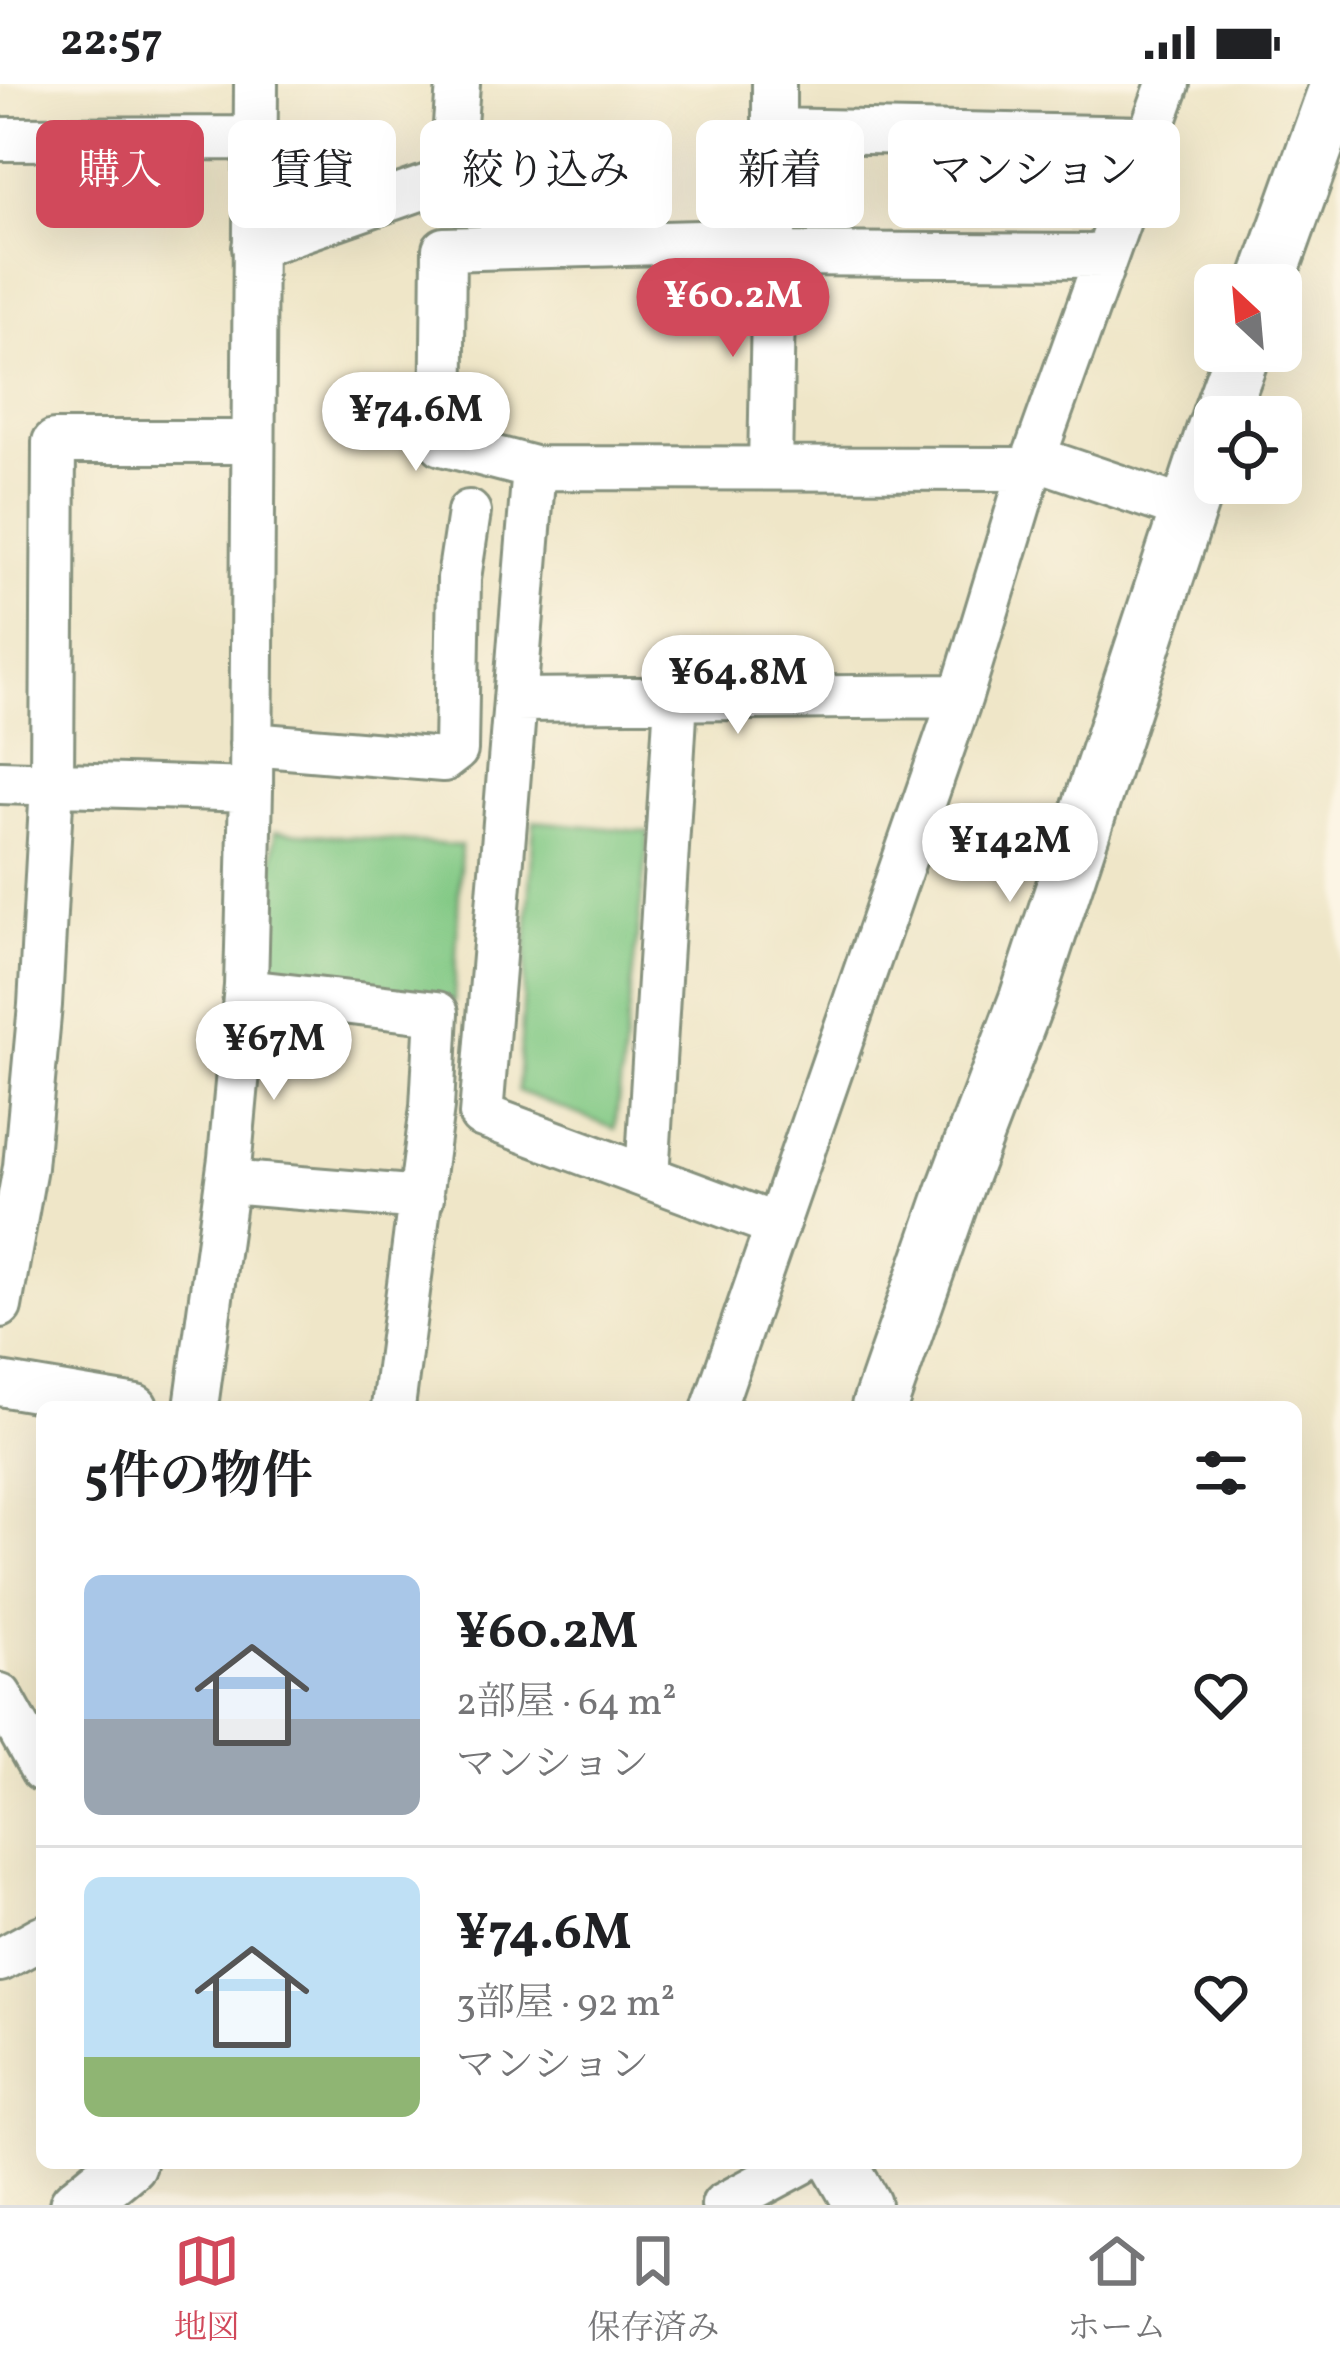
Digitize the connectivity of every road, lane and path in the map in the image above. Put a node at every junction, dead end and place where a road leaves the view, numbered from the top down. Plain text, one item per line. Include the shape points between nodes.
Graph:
1 (256, 84) edge
2 (458, 84) edge
3 (774, 84) edge
4 (1168, 84) edge
5 (1338, 84) edge
6 (255, 120) edge
7 (774, 120) edge
8 (1155, 120) edge
9 (228, 138) edge
10 (0, 139) edge
11 (254, 228) edge
12 (774, 228) edge
13 (1116, 228) edge
14 (254, 247) junction
15 (774, 247) junction
16 (1106, 256) junction
17 (1274, 264) edge
18 (253, 442) junction
19 (1033, 464) junction
20 (534, 468) junction
21 (770, 468) junction
22 (1194, 490) edge
23 (1187, 510) junction
24 (469, 512) dead end
25 (961, 696) junction
26 (676, 699) junction
27 (515, 700) junction
28 (251, 744) junction
29 (0, 782) edge
30 (52, 784) junction
31 (251, 790) junction
32 (246, 991) junction
33 (646, 1177) junction
34 (226, 1182) junction
35 (422, 1198) junction
36 (776, 1225) junction
37 (0, 1306) edge
38 (0, 1384) edge
39 (80, 1401) edge
40 (197, 1401) edge
41 (394, 1401) edge
42 (716, 1401) edge
43 (881, 1401) edge
44 (0, 1695) edge
45 (36, 1759) edge
46 (36, 1939) edge
47 (0, 1960) edge
48 (121, 2169) edge
49 (790, 2169) edge
50 (842, 2169) edge
51 (77, 2205) edge
52 (723, 2205) edge
53 (862, 2205) edge

1 - 6 street
2 - 14 street via 451,178
3 - 7 street
4 - 8 street
5 - 17 street
9 - 10 street
11 - 14 street
12 - 15 street
13 - 16 street
14 - 18 street
15 - 16 street
15 - 20 street via 444,249 442,444
15 - 21 street
16 - 19 street
18 - 28 street
18 - 30 street via 54,442
19 - 21 street
19 - 23 street
19 - 25 street
20 - 21 street
20 - 27 street
22 - 23 street
23 - 43 street via 1027,999
24 - 28 street via 458,578 456,749 443,760
25 - 26 street
25 - 36 street
26 - 27 street
26 - 33 street
27 - 33 street via 481,1115
28 - 31 street
29 - 30 street
30 - 31 street
30 - 37 street via 25,1167
31 - 32 street
32 - 34 street
32 - 35 street via 437,1013
33 - 36 street
34 - 35 street
34 - 40 street
35 - 41 street
36 - 42 street
38 - 39 street
44 - 45 street
46 - 47 street
48 - 51 street
49 - 52 street
50 - 53 street

